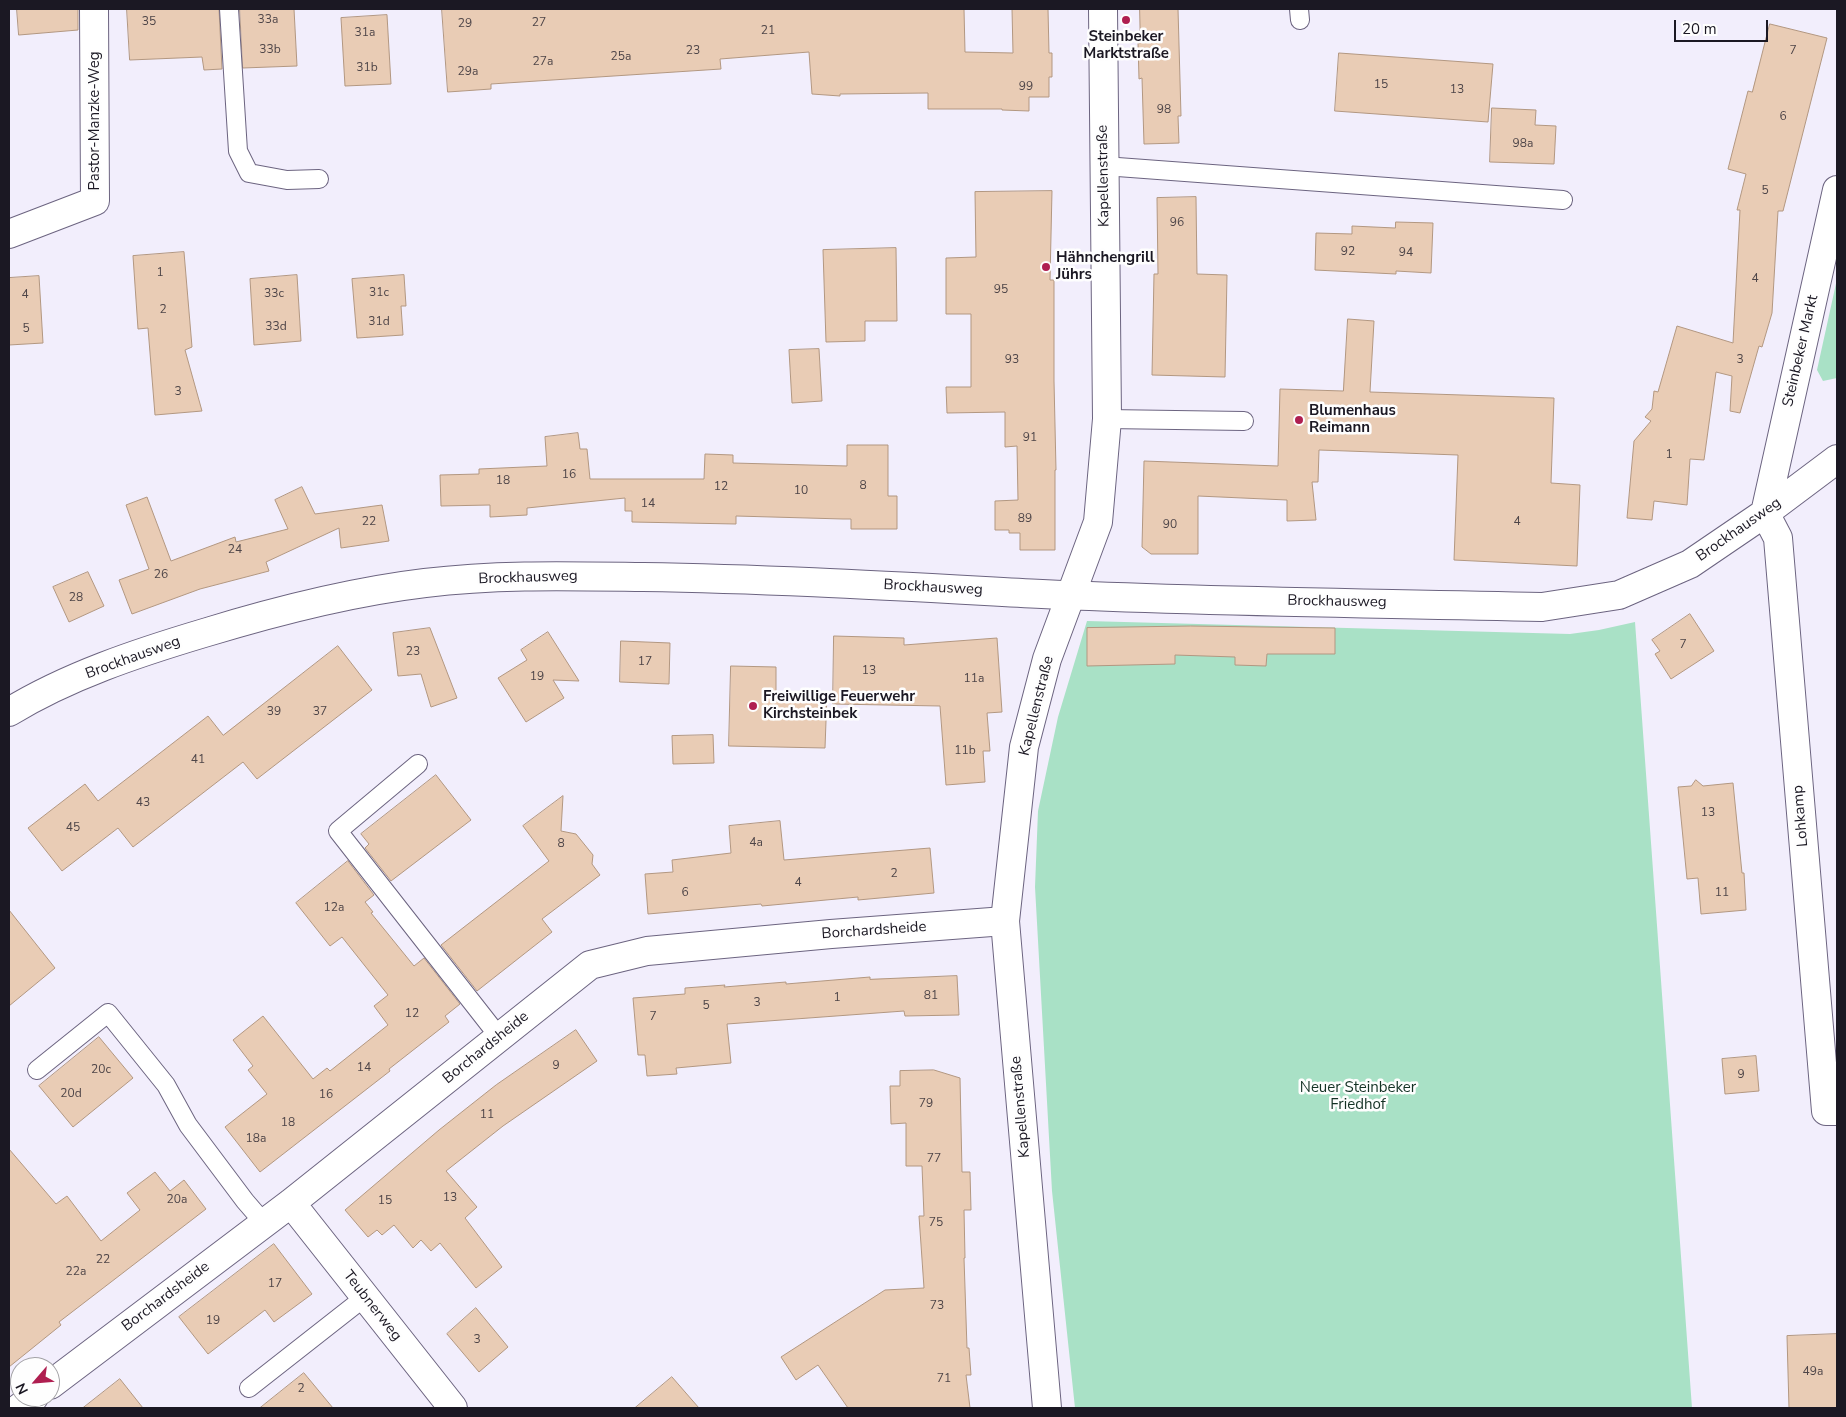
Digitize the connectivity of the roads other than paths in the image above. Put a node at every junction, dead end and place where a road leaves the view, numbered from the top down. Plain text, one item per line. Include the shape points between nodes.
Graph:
1 (94, 9) edge
2 (229, 9) edge
3 (1103, 9) edge
4 (1104, 166) junction
5 (320, 179) dead end
6 (1837, 190) edge
7 (1563, 200) dead end
8 (9, 234) edge
9 (1107, 419) junction
10 (1244, 421) dead end
11 (1837, 459) edge
12 (1765, 513) junction
13 (1072, 595) junction
14 (9, 712) edge
15 (418, 764) dead end
16 (1005, 921) junction
17 (500, 1038) junction
18 (37, 1070) dead end
19 (1837, 1111) edge
20 (291, 1203) junction
21 (264, 1223) junction
22 (365, 1297) junction
23 (60, 1377) edge
24 (248, 1388) dead end
25 (453, 1408) edge
26 (1047, 1408) edge

1 - 8 street, Pastor-Manzke-Weg via 95,201
2 - 5 lane via 238,151 249,173 287,180
3 - 4 street, Kapellenstraße
4 - 7 lane
4 - 9 street, Kapellenstraße
6 - 12 street, Steinbeker Markt
9 - 10 lane
9 - 13 street, Kapellenstraße via 1098,522
11 - 12 street, Brockhausweg
12 - 13 street, Brockhausweg via 1690,564 1619,595 1542,607
12 - 19 street, Lohkamp via 1778,538 1826,1111
13 - 14 street, Brockhausweg via 728,578 527,576 426,583 336,597 164,645 89,673
13 - 16 street, Kapellenstraße via 1047,659 1024,747
15 - 17 lane via 338,831
16 - 17 street, Borchardsheide via 647,951 590,965
16 - 26 street, Kapellenstraße
17 - 20 street, Borchardsheide
18 - 21 lane via 108,1013 166,1085 188,1126
20 - 21 street, Borchardsheide
20 - 22 street, Teubnerweg
21 - 23 street, Borchardsheide
22 - 24 lane
22 - 25 street, Teubnerweg

